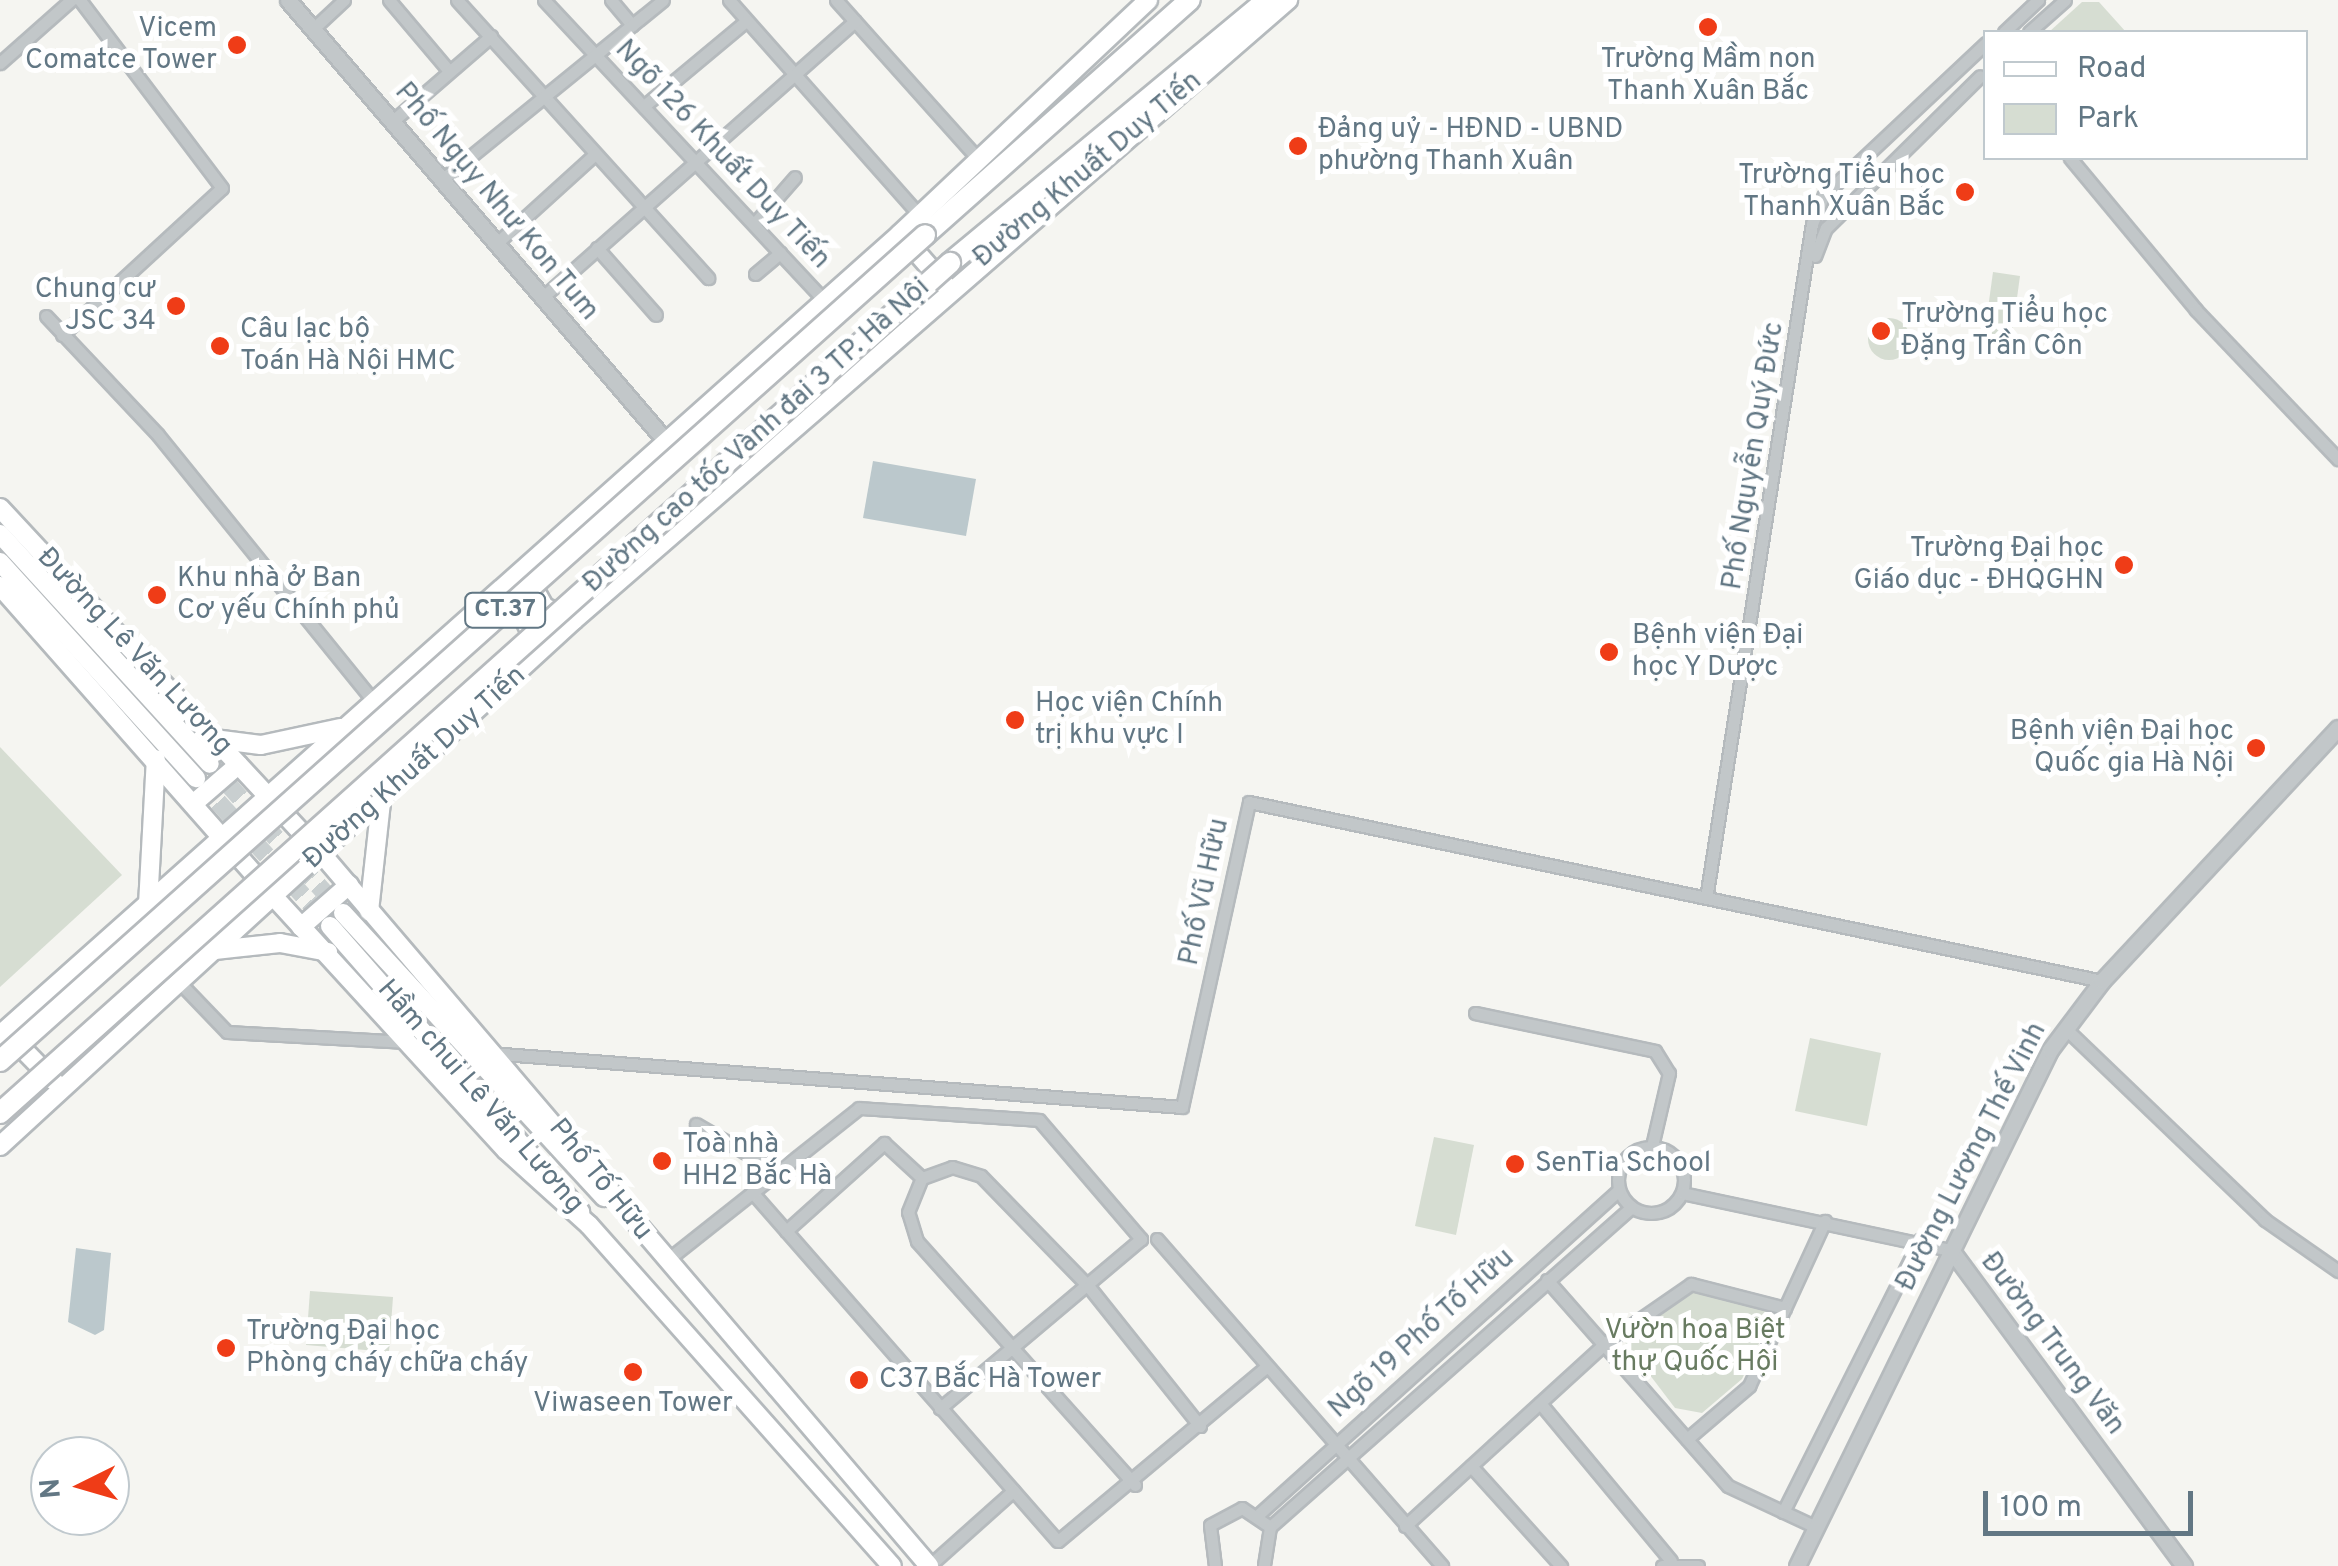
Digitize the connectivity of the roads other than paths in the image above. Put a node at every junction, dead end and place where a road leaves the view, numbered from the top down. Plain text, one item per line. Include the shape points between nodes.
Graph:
1 (71, 0) edge
2 (80, 0) edge
3 (288, 0) edge
4 (344, 0) edge
5 (389, 0) edge
6 (457, 0) edge
7 (544, 0) edge
8 (611, 0) edge
9 (664, 0) edge
10 (729, 0) edge
11 (836, 0) edge
12 (1148, 0) edge
13 (1170, 0) edge
14 (1190, 0) edge
15 (1247, 0) edge
16 (1266, 0) edge
17 (1288, 0) edge
18 (2038, 0) edge
19 (2065, 0) edge
20 (746, 20) junction
21 (855, 21) junction
22 (632, 25) junction
23 (314, 28) junction
24 (2006, 30) edge
25 (2031, 30) edge
26 (491, 36) junction
27 (1983, 47) edge
28 (594, 55) junction
29 (0, 63) edge
30 (1969, 63) junction
31 (449, 72) junction
32 (1983, 77) edge
33 (794, 78) junction
34 (546, 95) junction
35 (644, 106) junction
36 (394, 119) junction
37 (596, 154) junction
38 (696, 159) junction
39 (978, 160) junction
40 (2072, 160) edge
41 (795, 177) dead end
42 (444, 178) junction
43 (644, 205) junction
44 (754, 224) junction
45 (1812, 224) junction
46 (922, 225) junction
47 (1826, 228) junction
48 (900, 234) junction
49 (498, 242) junction
50 (597, 248) junction
51 (780, 253) junction
52 (950, 263) junction
53 (1811, 264) junction
54 (754, 274) dead end
55 (708, 278) dead end
56 (947, 288) junction
57 (544, 296) junction
58 (824, 300) junction
59 (656, 315) dead end
60 (46, 316) dead end
61 (62, 336) junction
62 (664, 439) junction
63 (2338, 459) edge
64 (0, 508) edge
65 (0, 534) edge
66 (525, 560) junction
67 (0, 562) edge
68 (0, 586) edge
69 (490, 593) junction
70 (574, 620) junction
71 (540, 654) junction
72 (370, 698) junction
73 (341, 728) junction
74 (2338, 728) edge
75 (208, 738) junction
76 (156, 759) junction
77 (238, 764) junction
78 (382, 793) junction
79 (269, 795) junction
80 (193, 804) junction
81 (222, 838) junction
82 (321, 853) junction
83 (349, 885) junction
84 (248, 888) junction
85 (1707, 892) junction
86 (275, 898) junction
87 (148, 904) junction
88 (369, 911) junction
89 (301, 926) junction
90 (215, 950) junction
91 (328, 952) junction
92 (2102, 980) junction
93 (180, 982) junction
94 (84, 983) junction
95 (1475, 1013) dead end
96 (2065, 1028) junction
97 (2, 1039) edge
98 (412, 1042) junction
99 (490, 1053) junction
100 (0, 1062) edge
101 (60, 1088) junction
102 (0, 1113) edge
103 (696, 1124) dead end
104 (0, 1130) edge
105 (0, 1146) edge
106 (1652, 1146) junction
107 (775, 1170) junction
108 (922, 1178) junction
109 (1619, 1190) junction
110 (752, 1192) junction
111 (1682, 1193) junction
112 (616, 1206) junction
113 (1631, 1208) junction
114 (1826, 1221) junction
115 (589, 1225) junction
116 (786, 1231) junction
117 (1157, 1239) dead end
118 (1920, 1240) junction
119 (1951, 1250) junction
120 (666, 1261) junction
121 (2335, 1264) edge
122 (1547, 1280) junction
123 (1089, 1287) junction
124 (1785, 1308) junction
125 (1604, 1344) junction
126 (1010, 1349) junction
127 (1265, 1368) junction
128 (1540, 1403) junction
129 (940, 1408) junction
130 (1200, 1426) junction
131 (1687, 1440) junction
132 (1334, 1447) junction
133 (1346, 1460) junction
134 (1471, 1466) junction
135 (1135, 1485) junction
136 (1013, 1491) junction
137 (1783, 1512) junction
138 (1258, 1514) junction
139 (1406, 1526) junction
140 (1270, 1527) junction
141 (1816, 1527) junction
142 (1208, 1563) edge
143 (1666, 1564) edge
144 (892, 1566) edge
145 (929, 1566) edge
146 (1264, 1566) edge
147 (1442, 1566) edge
148 (1561, 1566) edge
149 (1698, 1566) edge
150 (1797, 1566) edge
151 (2184, 1566) edge

1 - 29 street
2 - 61 street via 222,188
3 - 23 street, Phố Ngụy Như Kon Tum
4 - 23 street
5 - 31 street
6 - 26 street
7 - 28 street, Ngõ 126 Khuất Duy Tiến
8 - 22 street
9 - 22 street
10 - 20 street
11 - 21 street
12 - 39 main road
13 - 46 highway
14 - 46 highway, Đường cao tốc Vành đai 3 TP. Hà Nội / CT.37
15 - 52 highway, Đường cao tốc Vành đai 3 TP. Hà Nội / CT.37
16 - 52 highway
17 - 56 main road, Đường Khuất Duy Tiến
18 - 24 street
19 - 25 street
20 - 33 street
20 - 35 street
21 - 33 street
21 - 39 street
22 - 28 street
23 - 36 street, Phố Ngụy Như Kon Tum
26 - 31 street
26 - 34 street
27 - 30 street
28 - 34 street
28 - 35 street, Ngõ 126 Khuất Duy Tiến
30 - 32 street
30 - 45 street via 1824,195
31 - 36 street
32 - 47 street, Phố Nguyễn Quý Đức
33 - 38 street
33 - 46 street
34 - 37 street
34 - 42 street
35 - 38 street, Ngõ 126 Khuất Duy Tiến
36 - 42 street, Phố Ngụy Như Kon Tum
37 - 43 street
37 - 49 street
38 - 43 street
38 - 44 street, Ngõ 126 Khuất Duy Tiến
39 - 46 main road
40 - 63 street via 2196,310
41 - 44 street
42 - 49 street, Phố Ngụy Như Kon Tum
43 - 50 street
43 - 55 street
44 - 51 street, Ngõ 126 Khuất Duy Tiến
45 - 47 street
45 - 53 street, Phố Nguyễn Quý Đức
46 - 48 main road
46 - 94 highway, Đường cao tốc Vành đai 3 TP. Hà Nội / CT.37, bridge
47 - 53 street, Phố Nguyễn Quý Đức
48 - 56 main road
48 - 58 main road
49 - 57 street, Phố Ngụy Như Kon Tum
50 - 57 street
50 - 59 street
51 - 54 street
51 - 58 street, Ngõ 126 Khuất Duy Tiến
52 - 84 highway, Đường cao tốc Vành đai 3 TP. Hà Nội / CT.37, bridge
53 - 85 street, Phố Nguyễn Quý Đức
56 - 70 main road, Đường Khuất Duy Tiến
57 - 62 street, Phố Ngụy Như Kon Tum
58 - 62 main road
60 - 61 street
61 - 72 street via 158,435
62 - 66 main road
64 - 75 main road, Đường Lê Văn Lương
65 - 67 main road via 203,771
66 - 69 main road
66 - 70 main road via 535,597
68 - 76 main road, Đường Lê Văn Lương
69 - 71 main road via 522,612
69 - 72 main road
70 - 71 main road, Đường Khuất Duy Tiến
71 - 78 main road, Đường Khuất Duy Tiến
72 - 73 main road
73 - 75 main road via 244,746
73 - 79 main road
74 - 92 street, Đường Lương Thế Vinh
75 - 77 main road, Đường Lê Văn Lương
76 - 80 main road, Đường Lê Văn Lương
76 - 87 main road
77 - 79 main road, Đường Lê Văn Lương
77 - 80 main road
78 - 82 main road, Đường Khuất Duy Tiến
78 - 88 main road
79 - 81 main road
79 - 82 main road, Phố Tố Hữu
80 - 81 main road, Đường Lê Văn Lương
81 - 86 main road, Phố Tố Hữu
81 - 87 main road
82 - 83 main road, Phố Tố Hữu
82 - 86 main road, Đường Khuất Duy Tiến
83 - 88 main road, Phố Tố Hữu
83 - 89 main road
84 - 102 highway, Đường cao tốc Vành đai 3 TP. Hà Nội / CT.37, bridge
84 - 104 highway, bridge
85 - 92 street, Phố Vũ Hữu
85 - 99 street, Phố Vũ Hữu via 1249,802 1182,1107
86 - 89 main road, Phố Tố Hữu
86 - 90 main road, Đường Khuất Duy Tiến
87 - 97 main road
88 - 99 main road, Phố Tố Hữu
89 - 91 main road, Phố Tố Hữu
90 - 91 main road via 280,943
90 - 93 main road, Đường Khuất Duy Tiến
91 - 98 main road, Phố Tố Hữu
92 - 96 street, Đường Lương Thế Vinh
93 - 98 street via 227,1032
93 - 101 main road, Đường Khuất Duy Tiến
94 - 97 highway, bridge
94 - 100 highway, Đường cao tốc Vành đai 3 TP. Hà Nội / CT.37, bridge
95 - 106 street via 1656,1051 1668,1073
96 - 119 street, Đường Lương Thế Vinh
96 - 121 street via 2265,1220
97 - 101 main road
98 - 115 main road, Phố Tố Hữu via 506,1150
99 - 112 main road, Phố Tố Hữu
101 - 105 main road, Đường Khuất Duy Tiến
103 - 107 street
106 - 109 street via 1620,1165
106 - 111 street via 1682,1167
107 - 110 street
107 - 123 street via 847,1114 876,1105 1039,1120 1141,1240
108 - 116 street via 884,1143
108 - 123 street via 952,1167 981,1176
108 - 126 street via 908,1212 917,1241
109 - 113 street
109 - 132 street, Ngõ 19 Phố Tố Hữu
110 - 116 street
110 - 120 street
111 - 113 street via 1656,1214
111 - 114 street
112 - 115 main road, Hầm chui Lê Văn Lương via 337,919
112 - 120 main road, Phố Tố Hữu
113 - 122 street, Ngõ 19 Phố Tố Hữu
114 - 118 street
114 - 124 street
115 - 144 main road, Phố Tố Hữu
116 - 129 street
117 - 127 street
118 - 119 street
118 - 137 street
119 - 141 street, Đường Lương Thế Vinh
119 - 151 street, Đường Trung Văn
120 - 145 main road, Phố Tố Hữu
122 - 125 street
122 - 133 street, Ngõ 19 Phố Tố Hữu
123 - 126 street
123 - 130 street
124 - 125 street via 1691,1284
124 - 131 street via 1749,1386
125 - 128 street
125 - 131 street
126 - 129 street
126 - 135 street
127 - 130 street
127 - 132 street
128 - 134 street
128 - 143 street
129 - 136 street
130 - 135 street
131 - 137 street via 1728,1486
132 - 133 street
132 - 138 street, Ngõ 19 Phố Tố Hữu
133 - 139 street
133 - 140 street, Ngõ 19 Phố Tố Hữu
134 - 139 street
134 - 148 street
135 - 136 street via 1058,1541
136 - 145 street
137 - 141 street
138 - 140 street
138 - 142 street via 1233,1509 1216,1518
139 - 147 street
140 - 146 street
141 - 150 street, Đường Lương Thế Vinh
143 - 149 street

